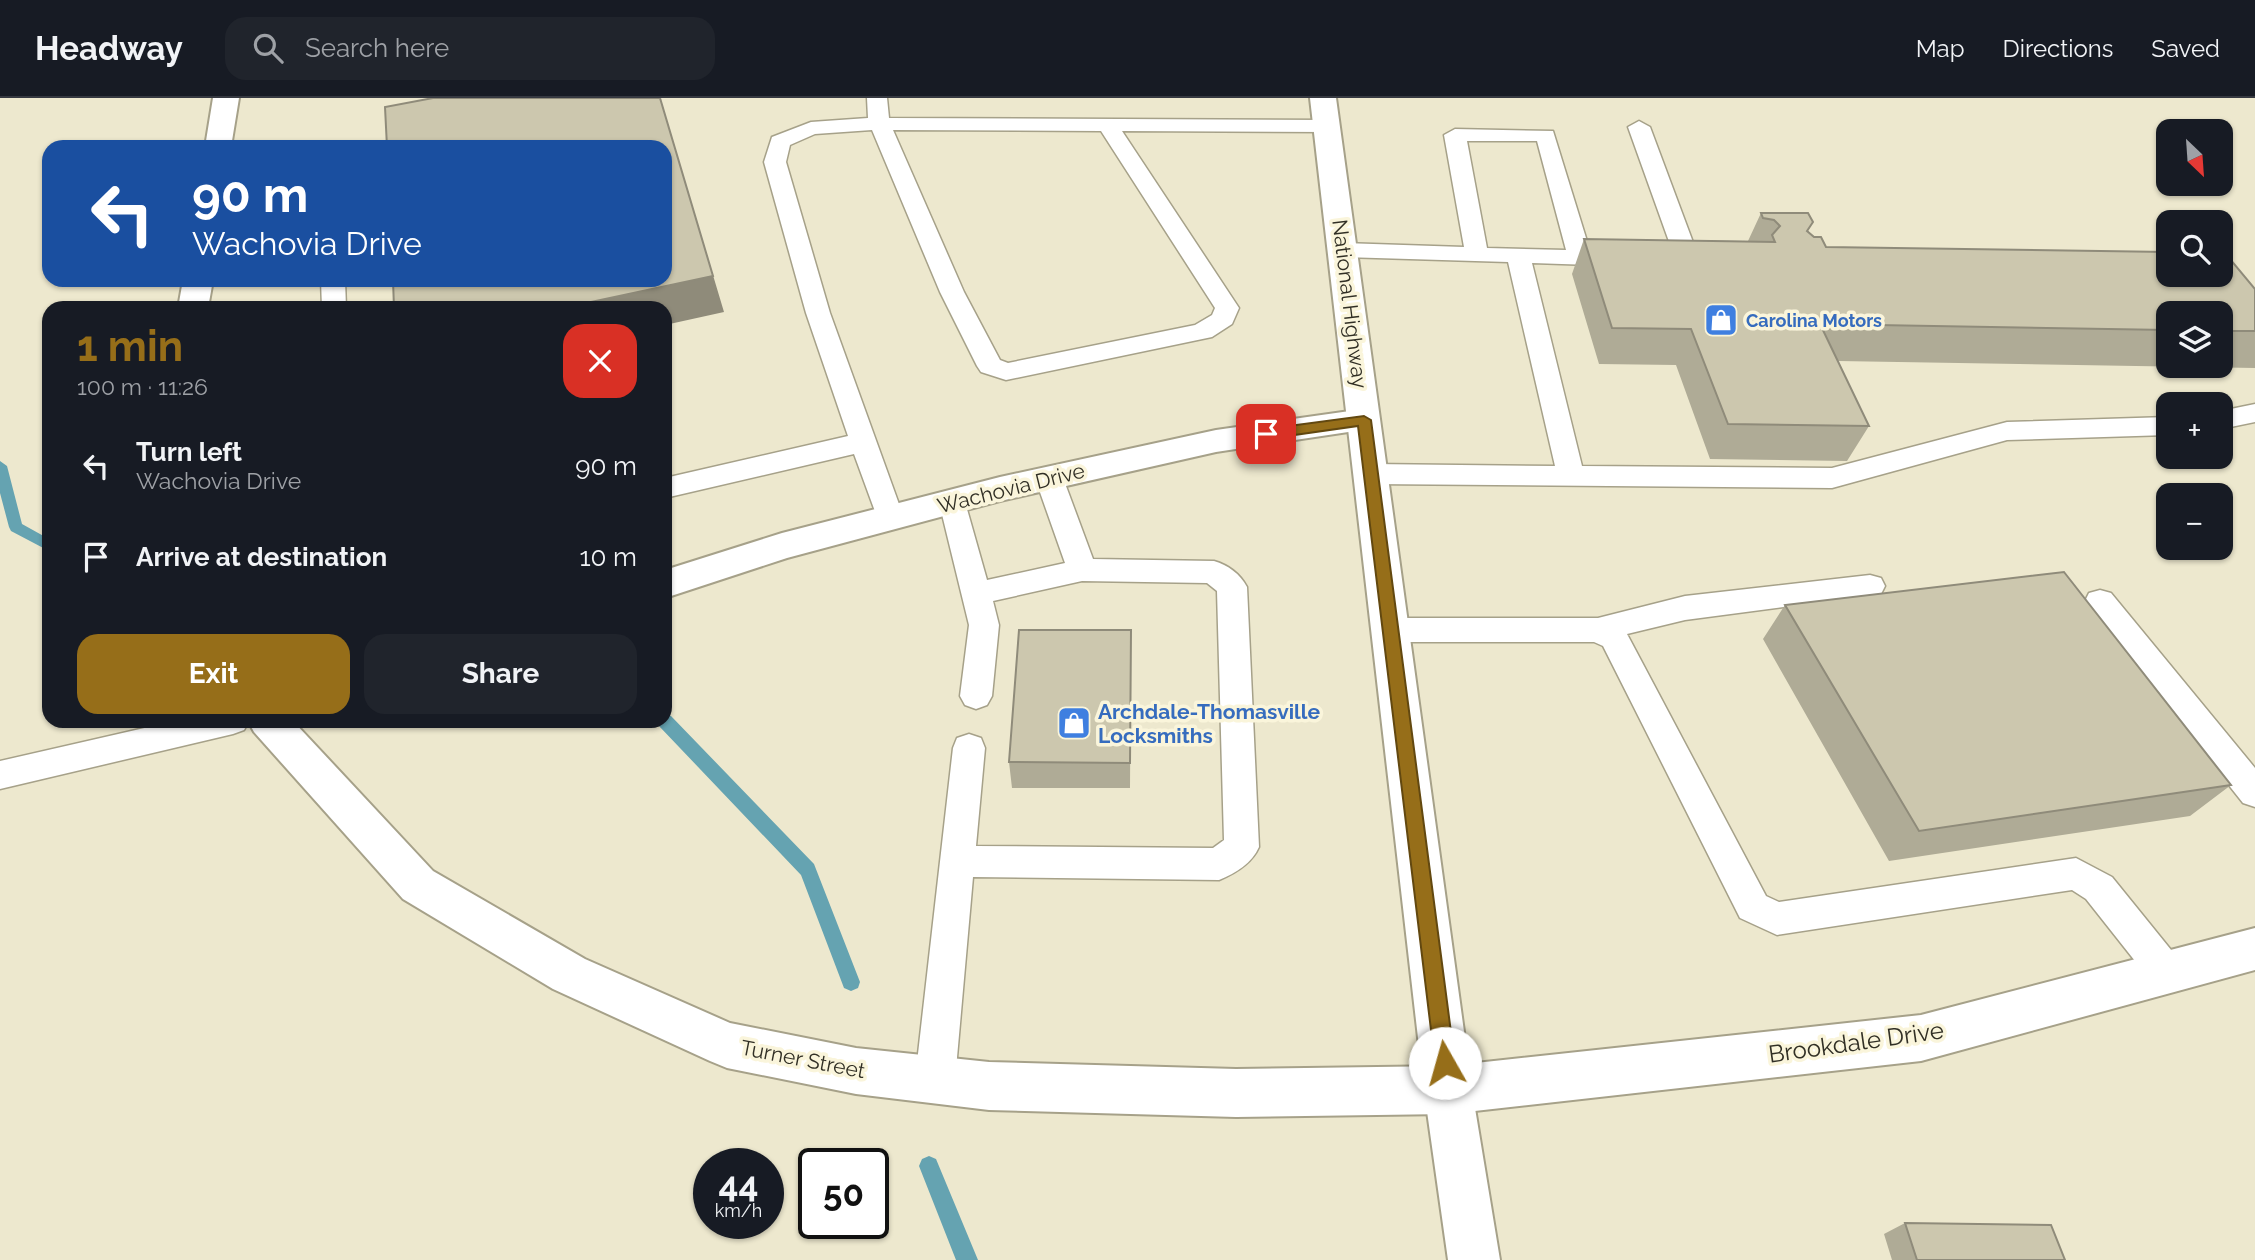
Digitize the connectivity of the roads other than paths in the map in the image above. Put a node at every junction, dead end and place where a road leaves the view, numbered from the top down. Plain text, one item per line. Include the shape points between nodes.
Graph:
1 (226, 98) edge
2 (877, 98) edge
3 (1325, 112) edge
4 (880, 125) junction
5 (1107, 125) junction
6 (1639, 127) dead end
7 (219, 140) edge
8 (1343, 250) junction
9 (1478, 254) junction
10 (1518, 256) junction
11 (1580, 258) junction
12 (1688, 261) junction
13 (1712, 262) edge
14 (2255, 413) edge
15 (2233, 418) edge
16 (1364, 420) junction
17 (2156, 426) edge
18 (864, 442) junction
19 (1371, 474) junction
20 (1571, 476) junction
21 (1049, 478) junction
22 (672, 486) edge
23 (953, 502) junction
24 (890, 518) junction
25 (1082, 570) junction
26 (672, 582) edge
27 (1870, 586) dead end
28 (976, 594) junction
29 (2101, 601) dead end
30 (1598, 630) junction
31 (1391, 631) junction
32 (976, 696) dead end
33 (203, 728) edge
34 (274, 728) edge
35 (969, 748) dead end
36 (0, 775) edge
37 (2255, 793) edge
38 (957, 861) junction
39 (2255, 949) edge
40 (2167, 973) junction
41 (935, 1080) junction
42 (1448, 1090) junction
43 (1474, 1260) edge

1 - 7 street
2 - 4 lane
3 - 5 lane
3 - 8 street, National Highway
4 - 5 lane
4 - 5 lane via 971,329 990,366 1006,372 1203,331 1223,318 1227,308
4 - 18 lane via 810,128 780,142 775,162 818,313
6 - 12 lane
8 - 9 lane
8 - 16 street, National Highway
9 - 10 lane
9 - 11 lane via 1455,135 1546,135
10 - 11 lane
10 - 20 lane
11 - 12 lane
12 - 13 lane
14 - 15 lane
16 - 19 street, National Highway
16 - 21 street, Wachovia Drive via 1216,441
17 - 20 lane via 2007,431 1832,478
18 - 22 lane
18 - 24 lane
19 - 20 lane
19 - 31 street, National Highway
21 - 23 street, Wachovia Drive
21 - 25 lane
23 - 24 street, Wachovia Drive
23 - 28 lane
24 - 26 street, Wachovia Drive
25 - 28 lane
25 - 38 lane via 1214,572 1232,587 1242,847 1219,864
27 - 30 lane via 1685,608
28 - 32 lane via 984,625
29 - 37 lane
30 - 31 lane
30 - 40 lane via 1614,638 1753,907 1777,919 2076,874 2099,888
31 - 42 street, National Highway
33 - 36 lane
34 - 41 street, Turner Street via 418,885 569,974 727,1045 856,1071
35 - 38 lane
38 - 41 lane
39 - 40 street, Brookdale Drive
40 - 42 street, Brookdale Drive via 1921,1038
41 - 42 street, Turner Street via 989,1086 1236,1093
42 - 43 street, National Highway

